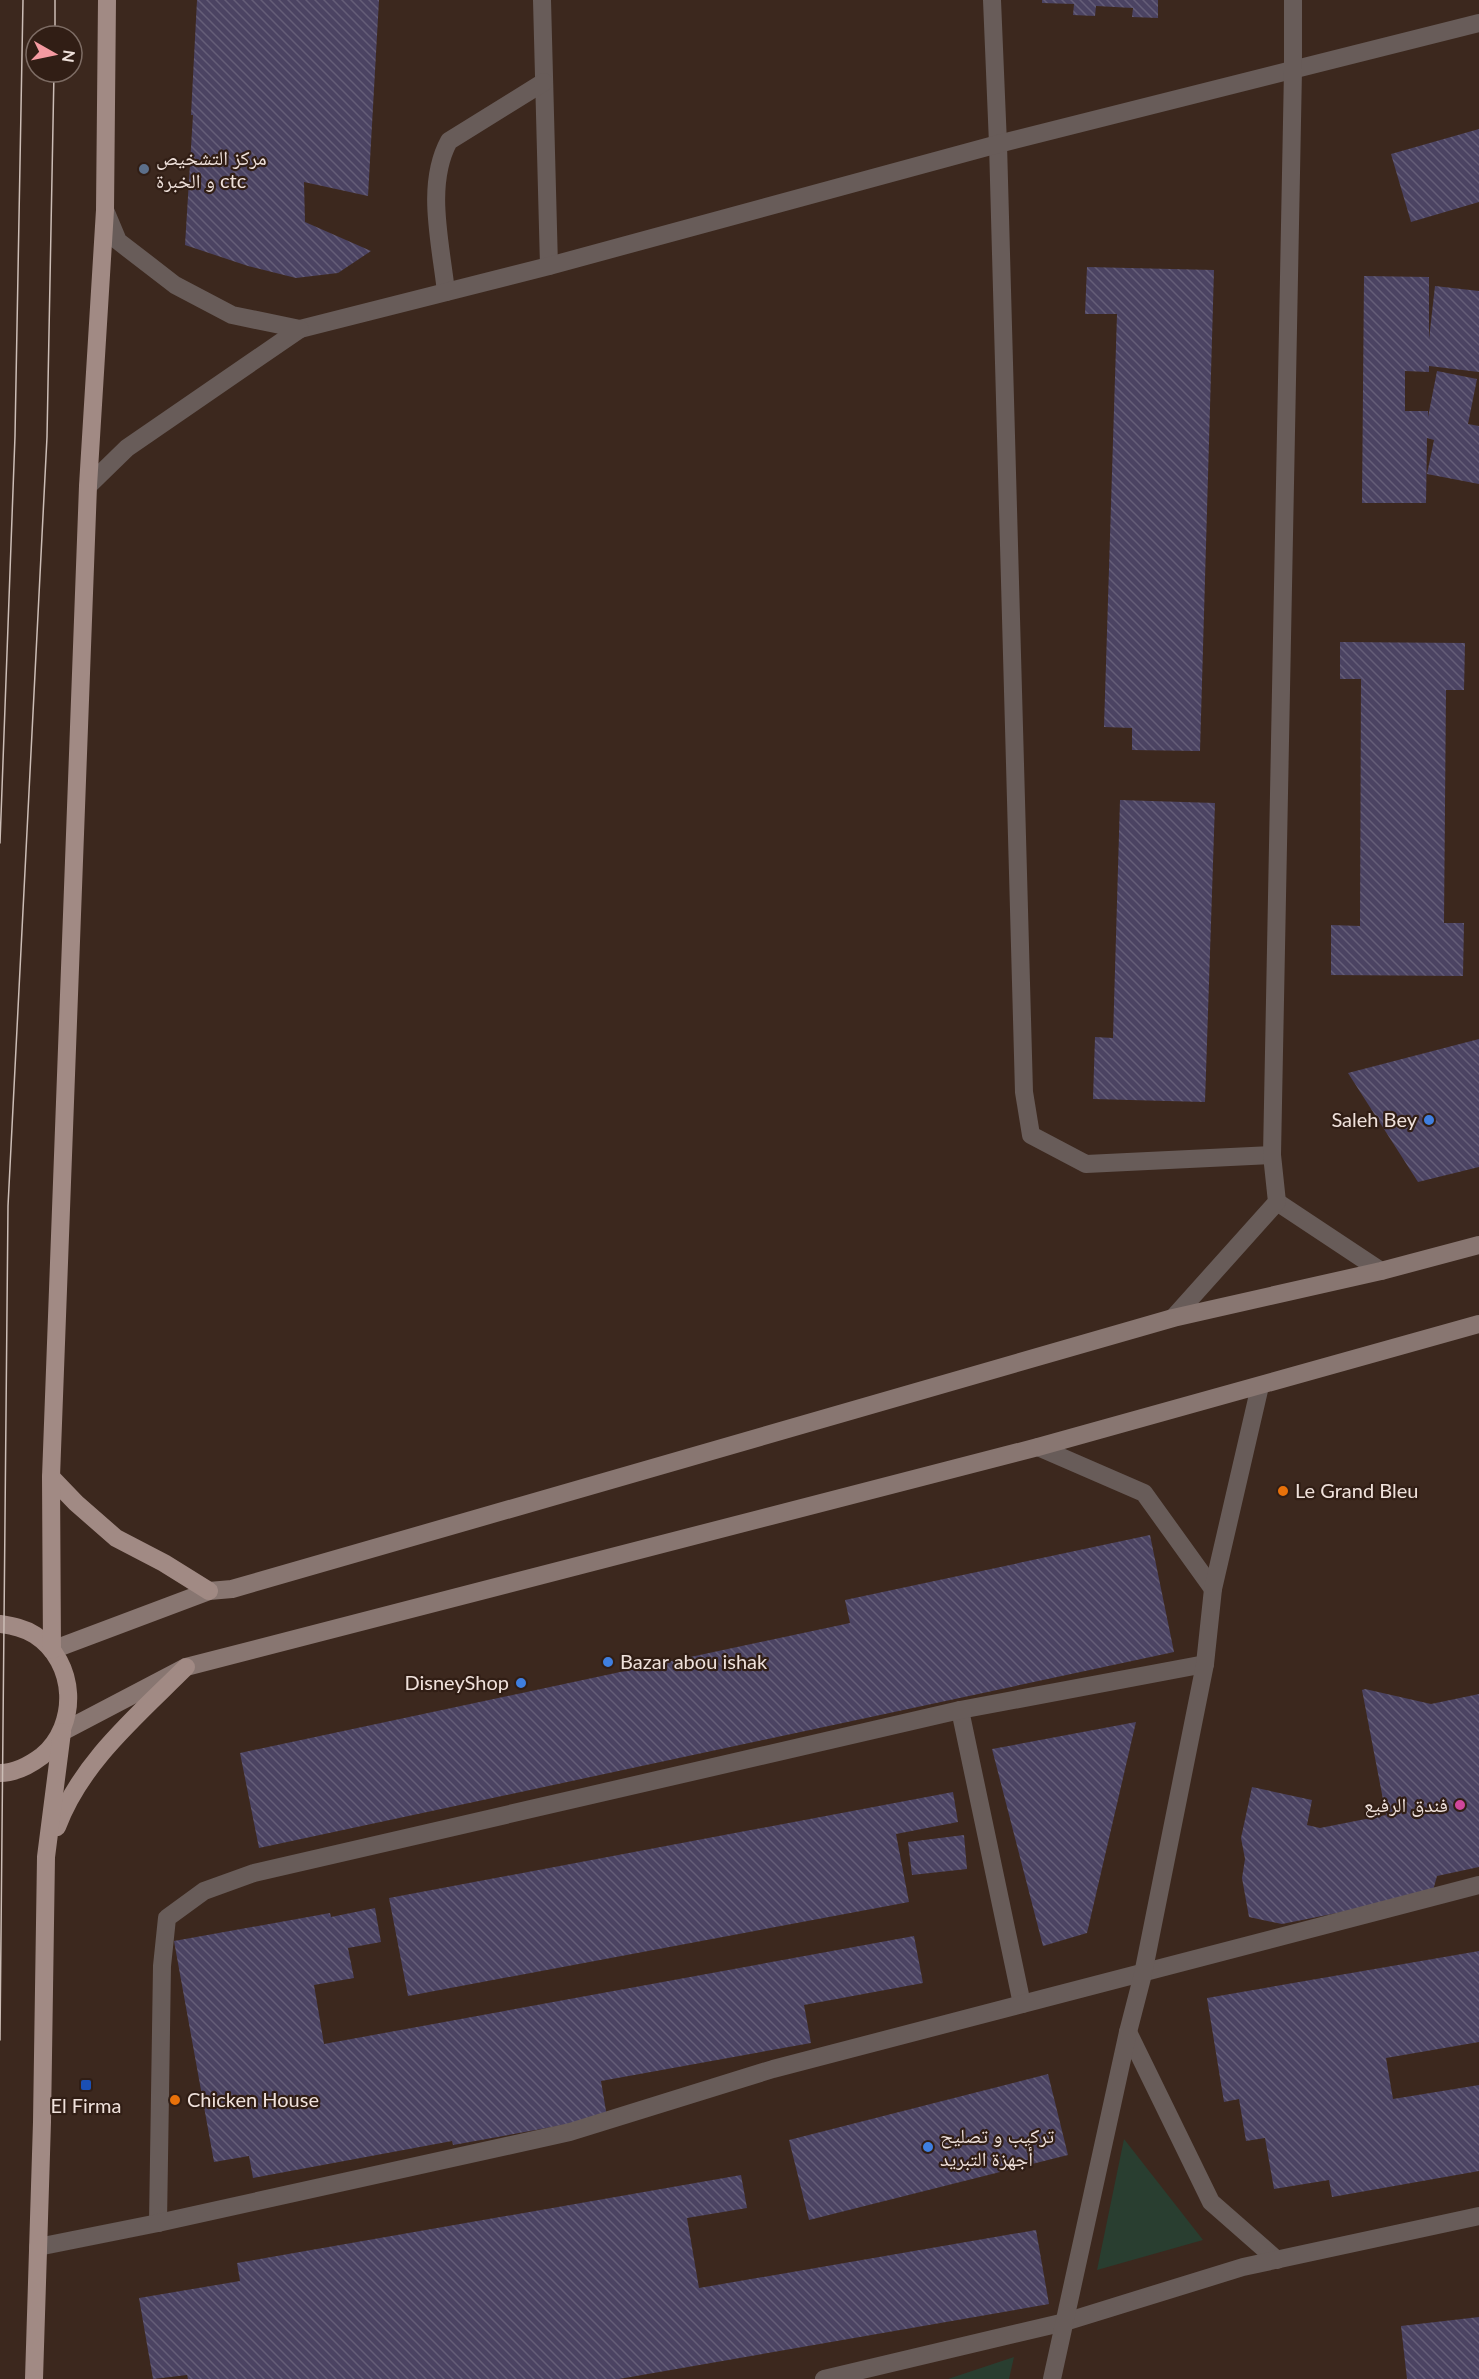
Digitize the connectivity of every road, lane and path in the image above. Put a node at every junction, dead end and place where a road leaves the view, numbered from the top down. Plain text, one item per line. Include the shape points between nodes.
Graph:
1 (107, 0) edge
2 (542, 0) edge
3 (992, 0) edge
4 (1293, 0) edge
5 (1479, 23) edge
6 (1293, 70) junction
7 (544, 82) junction
8 (998, 144) junction
9 (105, 210) junction
10 (549, 266) junction
11 (446, 292) junction
12 (300, 329) junction
13 (88, 486) junction
14 (1272, 1155) junction
15 (1277, 1202) junction
16 (1479, 1245) edge
17 (1381, 1271) junction
18 (1173, 1318) junction
19 (1479, 1324) edge
20 (1260, 1386) junction
21 (1038, 1447) junction
22 (51, 1477) junction
23 (1214, 1589) junction
24 (210, 1591) junction
25 (0, 1624) edge
26 (52, 1650) junction
27 (1204, 1664) junction
28 (186, 1667) junction
29 (960, 1710) junction
30 (62, 1732) junction
31 (0, 1773) edge
32 (46, 1857) junction
33 (1479, 1886) edge
34 (1143, 1974) junction
35 (1022, 2004) junction
36 (1128, 2032) junction
37 (1479, 2216) edge
38 (158, 2223) junction
39 (38, 2247) junction
40 (1277, 2260) junction
41 (1065, 2322) junction
42 (877, 2374) edge
43 (34, 2379) edge
44 (824, 2379) edge
45 (1052, 2379) edge

1 - 9 main road
2 - 7 street
3 - 8 street
4 - 6 street
5 - 6 street
6 - 8 street
6 - 14 street
7 - 10 street
7 - 11 street via 449,141 440,156 437,210
8 - 10 street
8 - 14 street via 1024,1092 1032,1135 1086,1164
9 - 12 street via 118,241 175,285 232,315
9 - 13 main road
10 - 11 street
11 - 12 street
12 - 13 street via 127,448
13 - 22 main road
14 - 15 street
15 - 17 street
15 - 18 street
16 - 17 main road
17 - 18 main road
18 - 24 main road via 232,1589
19 - 20 main road
20 - 21 main road
20 - 23 street
21 - 23 street via 1144,1493
21 - 28 main road
22 - 24 main road via 116,1538
22 - 26 main road
23 - 27 street
24 - 26 main road
25 - 26 main road via 36,1636
26 - 30 main road via 69,1689
27 - 29 street
27 - 34 street
28 - 30 main road
28 - 32 main road via 98,1755 64,1807
29 - 35 street
29 - 38 street via 254,1873 204,1891 167,1918 162,1966
30 - 31 main road via 30,1765
30 - 32 main road
32 - 39 main road
33 - 34 street
34 - 35 street
34 - 36 street
35 - 38 street via 773,2069 570,2132
36 - 40 street via 1210,2202
36 - 41 street
37 - 40 street
38 - 39 street
39 - 43 main road
40 - 41 street
41 - 42 street
41 - 45 street
42 - 44 street

